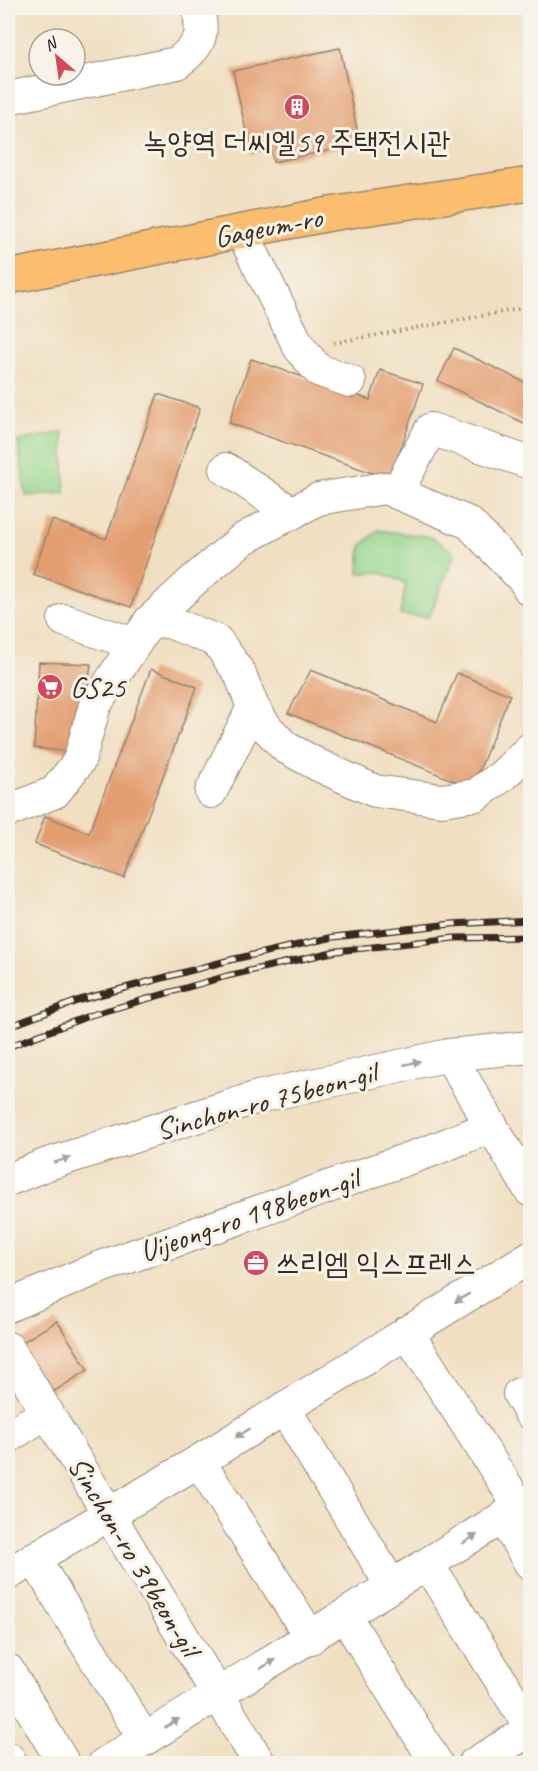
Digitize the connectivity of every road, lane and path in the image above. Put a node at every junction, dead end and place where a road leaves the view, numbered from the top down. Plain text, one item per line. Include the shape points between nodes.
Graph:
1 (198, 8) edge
2 (8, 98) edge
3 (531, 184) edge
4 (242, 232) junction
5 (8, 277) edge
6 (531, 307) edge
7 (324, 345) dead end
8 (350, 381) dead end
9 (531, 463) edge
10 (226, 469) dead end
11 (397, 492) junction
12 (292, 513) junction
13 (531, 590) edge
14 (64, 620) dead end
15 (142, 632) junction
16 (253, 707) junction
17 (531, 749) edge
18 (211, 792) dead end
19 (8, 811) edge
20 (531, 1047) edge
21 (448, 1055) junction
22 (492, 1126) junction
23 (8, 1180) edge
24 (531, 1190) edge
25 (531, 1257) edge
26 (8, 1306) edge
27 (407, 1332) junction
28 (8, 1348) edge
29 (284, 1408) junction
30 (47, 1412) junction
31 (8, 1437) edge
32 (199, 1461) junction
33 (518, 1509) edge
34 (109, 1514) junction
35 (34, 1558) junction
36 (531, 1563) edge
37 (428, 1565) junction
38 (8, 1574) edge
39 (391, 1585) junction
40 (345, 1616) junction
41 (311, 1638) junction
42 (8, 1670) edge
43 (219, 1695) junction
44 (531, 1728) edge
45 (144, 1739) junction
46 (8, 1758) edge
47 (11, 1764) edge
48 (64, 1764) edge
49 (104, 1764) edge
50 (261, 1764) edge
51 (437, 1764) edge
52 (474, 1764) edge

1 - 2 street via 202,29 194,50 177,63
3 - 4 main road, Gageum-ro via 330,214
4 - 5 main road, Gageum-ro
4 - 8 street via 299,347 318,370
6 - 7 path
9 - 11 street via 430,429
10 - 12 street
11 - 12 street via 385,488 318,499
11 - 13 street via 469,523
12 - 15 street via 243,539 194,580
14 - 15 street
15 - 16 street via 169,622 218,640 240,674
15 - 19 street via 95,705 79,761 55,792
16 - 17 street via 285,747 375,791 442,800 476,795
16 - 18 street
20 - 21 street, Sinchon-ro 75beon-gil
21 - 22 street
23 -> 21 street, Sinchon-ro 75beon-gil via 258,1097
22 - 24 street
22 - 26 street, Uijeong-ro 198beon-gil via 98,1268
25 -> 27 street
27 - 29 street
27 - 33 street
28 - 30 street, Sinchon-ro 39beon-gil
29 -> 32 street
29 - 39 street
30 - 31 street
30 - 34 street, Sinchon-ro 39beon-gil
32 - 34 street
32 - 41 street
33 - 36 street
37 -> 33 street
34 - 35 street
34 - 43 street, Sinchon-ro 39beon-gil
35 - 38 street
35 - 45 street
37 - 39 street
37 - 44 street
39 - 40 street
40 - 41 street
40 - 51 street
43 -> 41 street
42 - 48 street
45 -> 43 street
43 - 50 street, Sinchon-ro 39beon-gil
44 - 52 street
45 - 49 street
46 - 47 street

